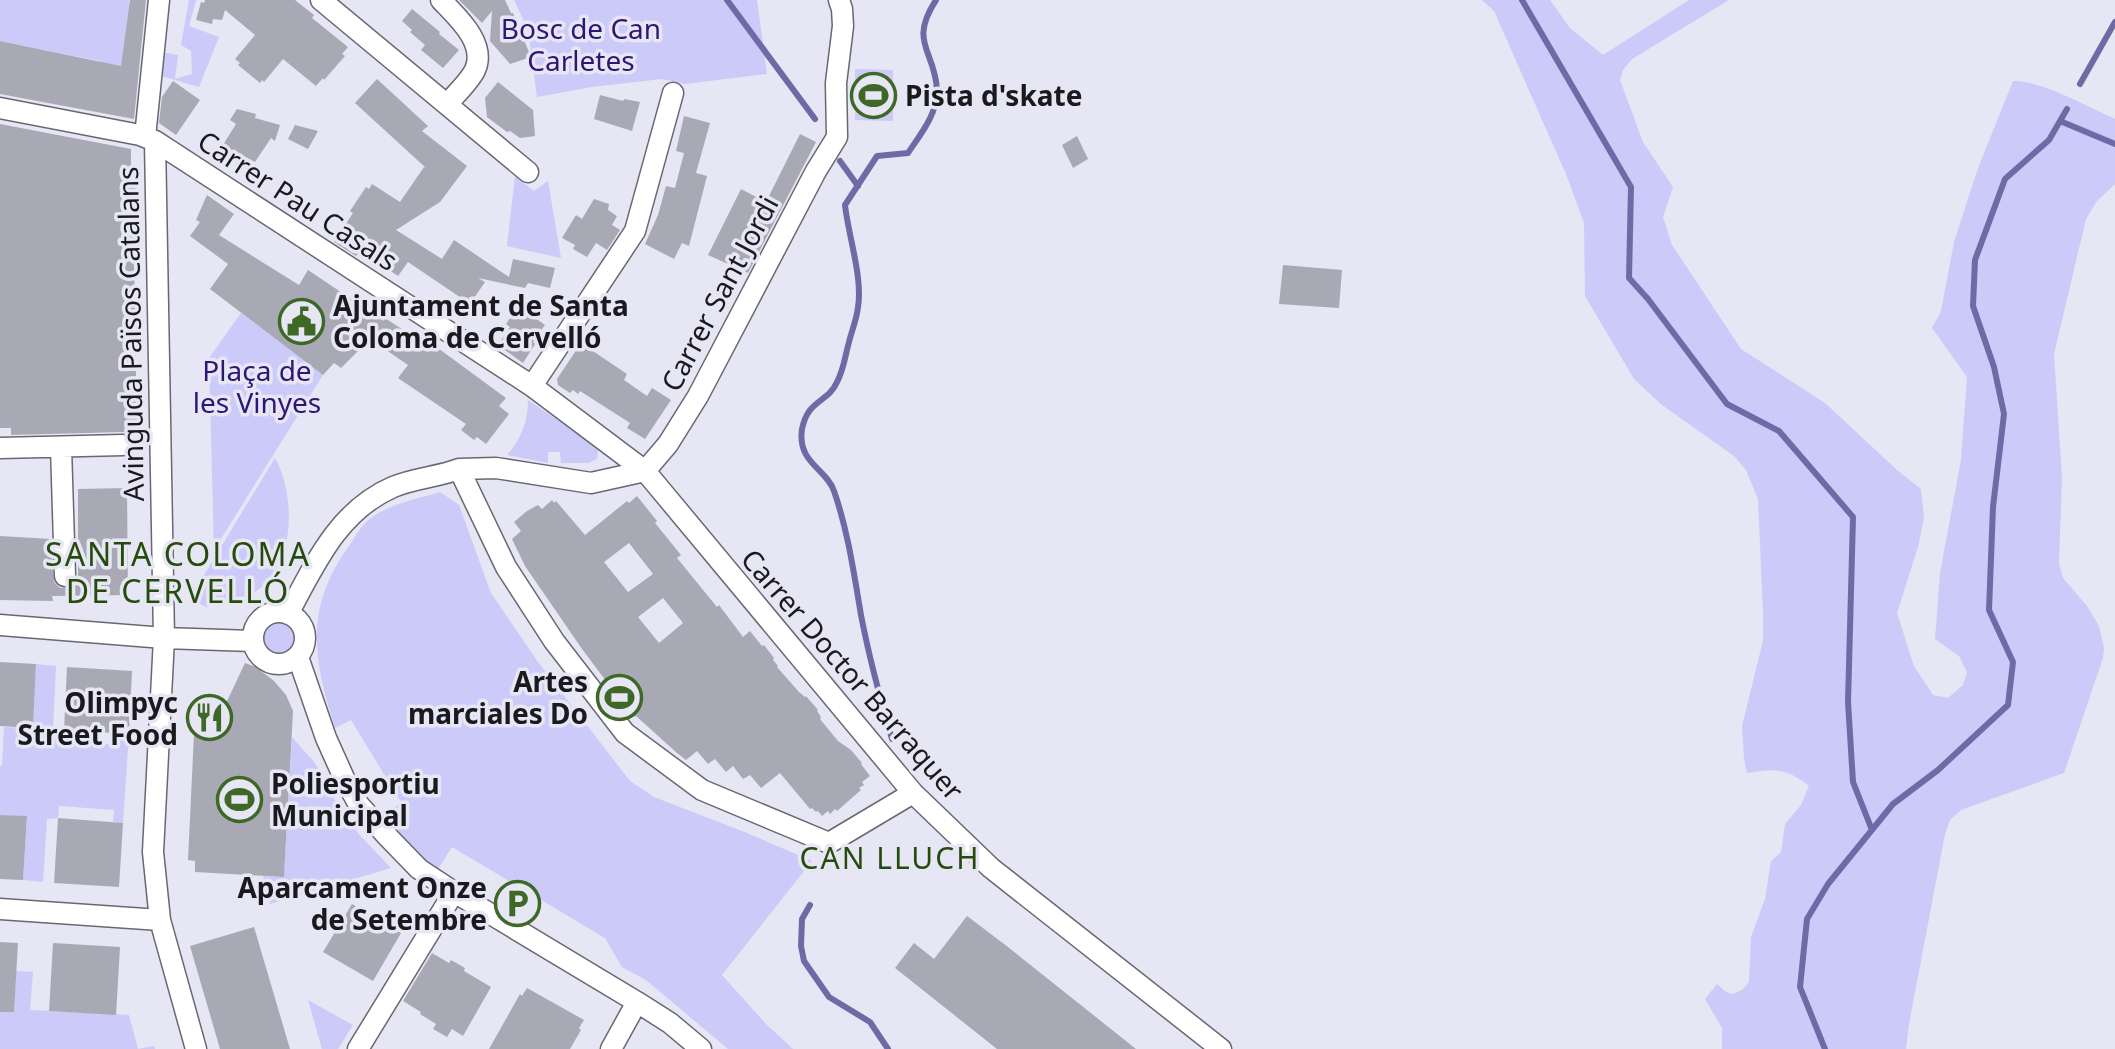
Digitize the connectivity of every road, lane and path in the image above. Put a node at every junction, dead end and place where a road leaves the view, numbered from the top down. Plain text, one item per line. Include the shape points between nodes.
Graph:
1 (159, 0) edge
2 (321, 0) edge
3 (441, 0) edge
4 (839, 0) edge
5 (673, 93) dead end
6 (447, 104) junction
7 (0, 108) edge
8 (147, 138) junction
9 (528, 172) dead end
10 (532, 386) junction
11 (123, 445) dead end
12 (61, 447) junction
13 (0, 448) edge
14 (459, 469) junction
15 (645, 471) junction
16 (65, 576) dead end
17 (288, 614) junction
18 (0, 625) edge
19 (164, 638) junction
20 (252, 641) junction
21 (298, 657) junction
22 (913, 793) junction
23 (454, 892) junction
24 (0, 909) edge
25 (160, 920) junction
26 (637, 1002) junction
27 (196, 1049) edge
28 (358, 1049) edge
29 (611, 1049) edge
30 (701, 1049) edge
31 (1221, 1049) edge

1 - 8 street, Avinguda Països Catalans
2 - 6 street
3 - 6 street via 473,37 477,63
4 - 15 street, Carrer Sant Jordi via 843,26 837,137 698,396
5 - 10 street via 635,231
6 - 9 street
7 - 8 street, Carrer Pau Casals
8 - 10 street, Carrer Pau Casals
8 - 19 street, Avinguda Països Catalans
10 - 15 street, Carrer Pau Casals
11 - 12 street
12 - 13 street
12 - 16 street
14 - 15 street via 496,468 591,483
14 - 17 street via 395,486 368,500 324,547
14 - 22 street via 506,567 554,641 625,733 702,790 829,843
15 - 22 street, Carrer Doctor Barraquer
17 - 20 street via 263,617
17 - 21 street via 305,633
18 - 19 street
19 - 20 street
19 - 25 street, Avinguda Països Catalans via 153,852
20 - 21 street via 266,661 282,665
21 - 23 street via 326,738 359,805 419,869
22 - 31 street, Carrer Doctor Barraquer via 991,868
23 - 26 street
23 - 28 street
24 - 25 street
25 - 27 street, Avinguda Països Catalans
26 - 29 street
26 - 30 street

